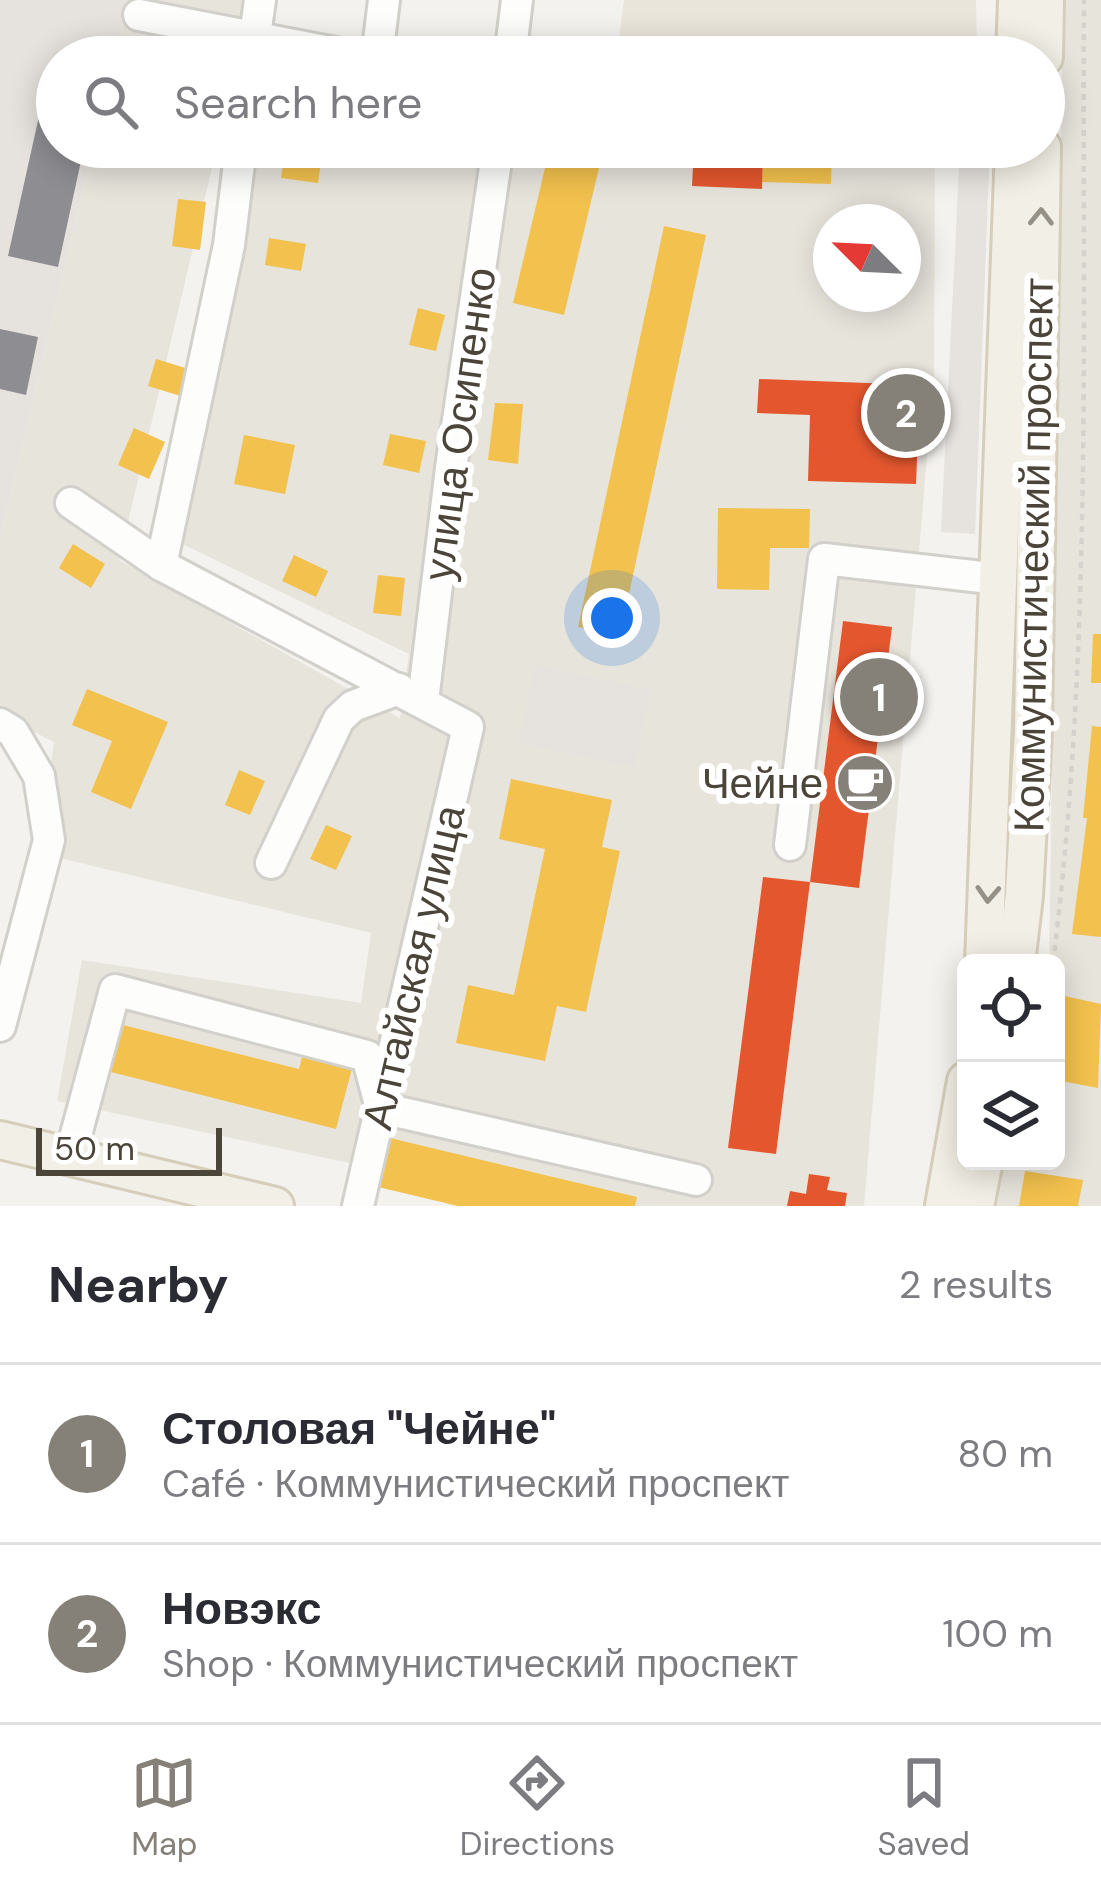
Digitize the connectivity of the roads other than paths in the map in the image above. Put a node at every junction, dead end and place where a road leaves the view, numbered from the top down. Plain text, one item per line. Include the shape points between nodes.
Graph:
1 (260, 0) edge
2 (384, 0) edge
3 (518, 0) edge
4 (1016, 0) edge
5 (1045, 0) edge
6 (139, 15) dead end
7 (216, 36) edge
8 (255, 36) edge
9 (380, 36) edge
10 (513, 36) edge
11 (1015, 36) edge
12 (1044, 36) edge
13 (238, 168) edge
14 (495, 168) edge
15 (1012, 168) edge
16 (1042, 168) edge
17 (71, 503) dead end
18 (160, 565) junction
19 (999, 579) junction
20 (411, 695) junction
21 (0, 724) edge
22 (790, 845) dead end
23 (271, 862) dead end
24 (984, 954) edge
25 (1017, 954) edge
26 (0, 1026) edge
27 (381, 1108) junction
28 (957, 1132) edge
29 (0, 1140) edge
30 (70, 1157) junction
31 (0, 1160) edge
32 (981, 1170) edge
33 (697, 1180) dead end
34 (183, 1206) edge
35 (275, 1206) edge
36 (358, 1206) edge
37 (944, 1206) edge
38 (975, 1206) edge

1 - 8 street
2 - 9 street
3 - 10 street
4 - 11 main road
5 - 12 main road
6 - 7 street
13 - 18 street
14 - 20 street, улица Осипенко
15 - 19 main road, Коммунистический проспект
25 -> 16 main road, Коммунистический проспект via 1033,731
17 - 18 street
18 - 20 street
19 - 22 street via 824,559
19 -> 24 main road, Коммунистический проспект
20 - 23 street via 353,706 339,719
20 - 27 street, Алтайская улица via 468,727
21 - 26 street via 39,776 49,840
27 - 30 street via 368,1056 115,990
27 - 33 street
27 - 36 street, Алтайская улица
28 - 37 main road
29 - 30 main road
30 - 35 main road
31 - 34 main road
32 - 38 main road

